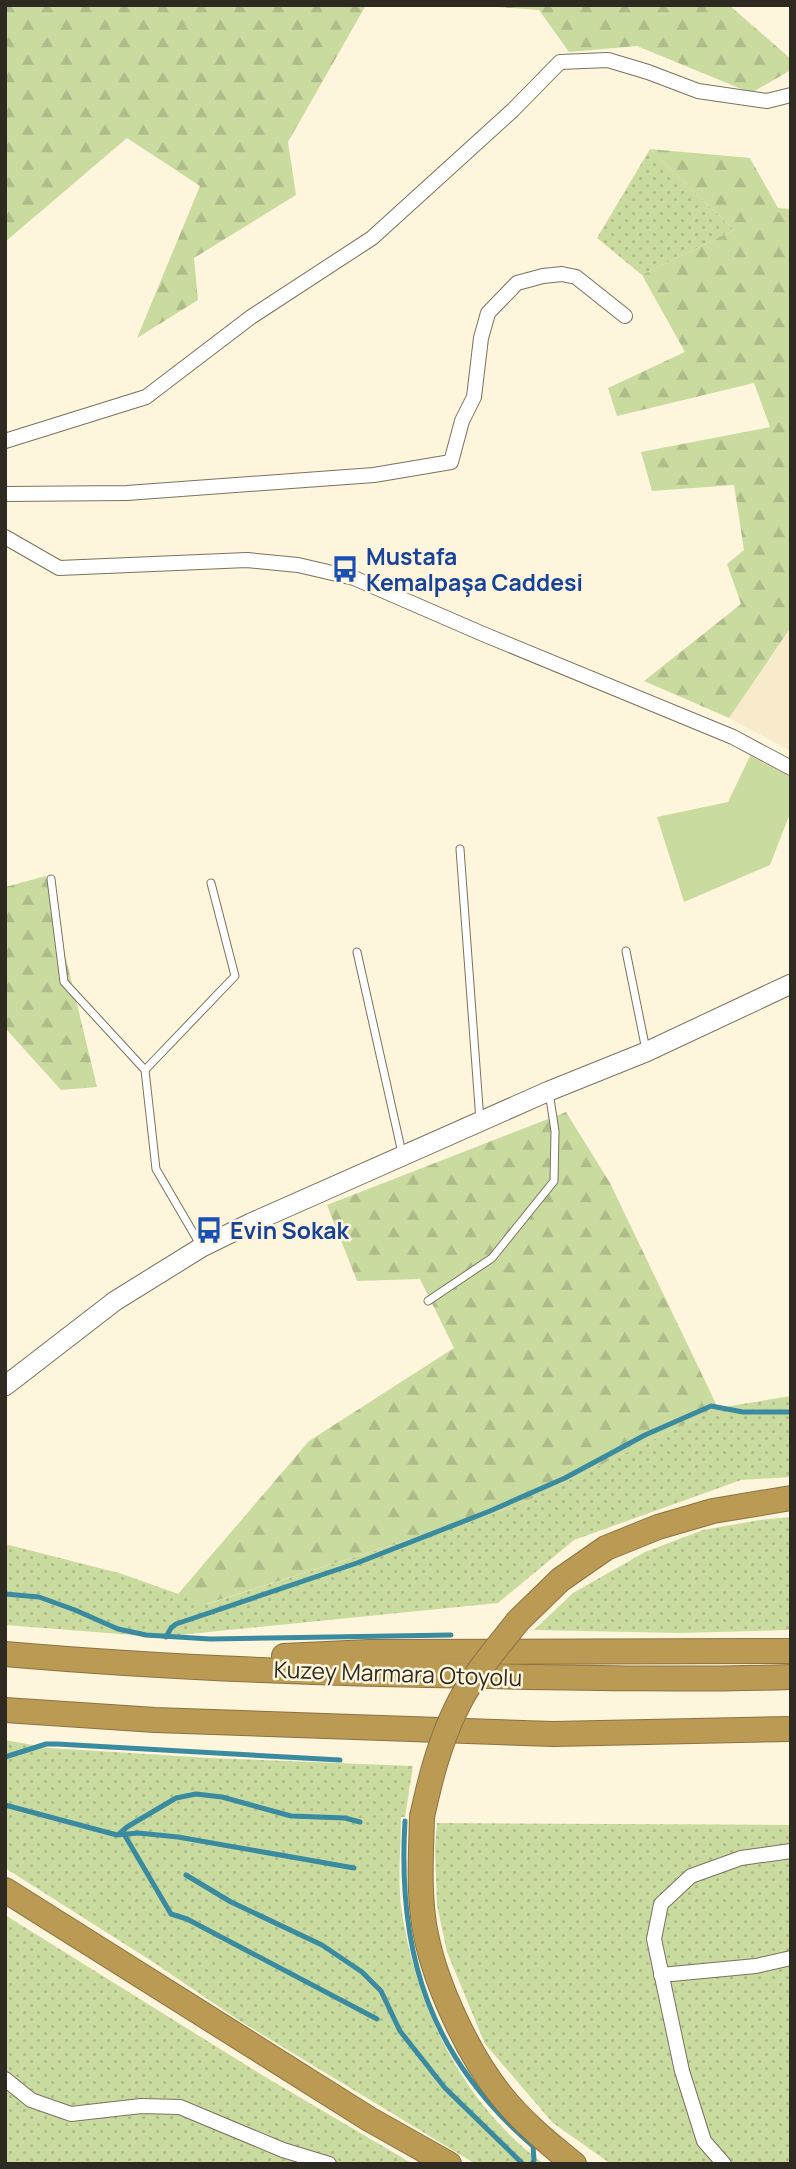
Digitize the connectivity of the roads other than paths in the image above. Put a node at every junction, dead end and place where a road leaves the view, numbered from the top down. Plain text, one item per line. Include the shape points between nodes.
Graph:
1 (791, 95) edge
2 (625, 316) dead end
3 (5, 441) edge
4 (5, 494) edge
5 (5, 537) edge
6 (791, 768) edge
7 (460, 849) dead end
8 (51, 879) dead end
9 (211, 883) dead end
10 (626, 951) dead end
11 (356, 952) dead end
12 (791, 984) edge
13 (646, 1052) junction
14 (145, 1070) junction
15 (549, 1091) junction
16 (480, 1122) junction
17 (403, 1156) junction
18 (202, 1247) junction
19 (428, 1301) dead end
20 (5, 1386) edge
21 (791, 1498) edge
22 (791, 1651) edge
23 (5, 1654) edge
24 (107, 1663) junction
25 (791, 1676) edge
26 (5, 1710) edge
27 (791, 1729) edge
28 (791, 1851) edge
29 (5, 1890) edge
30 (791, 1958) edge
31 (661, 1975) junction
32 (5, 2079) edge
33 (329, 2164) edge
34 (449, 2164) edge
35 (574, 2164) edge
36 (724, 2164) edge

1 - 3 street via 767,101 698,91 608,60 560,62 372,238 251,317 146,397
2 - 4 street via 576,277 562,274 517,283 488,313 474,397 451,462 374,475 140,492
5 - 6 street via 59,568 247,560 298,565 354,578 733,737
7 - 16 lane
8 - 14 lane via 64,982
9 - 14 lane via 235,976
10 - 13 lane
11 - 17 lane
12 - 13 main road
13 - 15 main road
14 - 18 lane via 156,1169
15 - 16 main road
15 - 19 lane via 555,1131 554,1181 492,1258
16 - 17 main road
17 - 18 main road
18 - 20 main road via 114,1301
21 - 35 highway, bridge via 713,1511 657,1527 606,1548 560,1580 485,1661 440,1746 422,1817 420,1875 426,1935 448,2003 471,2050 500,2094
22 - 24 highway via 369,1653
23 - 24 highway, Kuzey Marmara Otoyolu
24 - 25 highway, Kuzey Marmara Otoyolu via 373,1674
26 - 27 highway via 553,1734
28 - 31 street via 741,1858 691,1876 661,1904 654,1940
29 - 34 highway via 369,2119
30 - 31 street
31 - 36 street via 682,2071 704,2141
32 - 33 street via 31,2100 71,2114 180,2107

